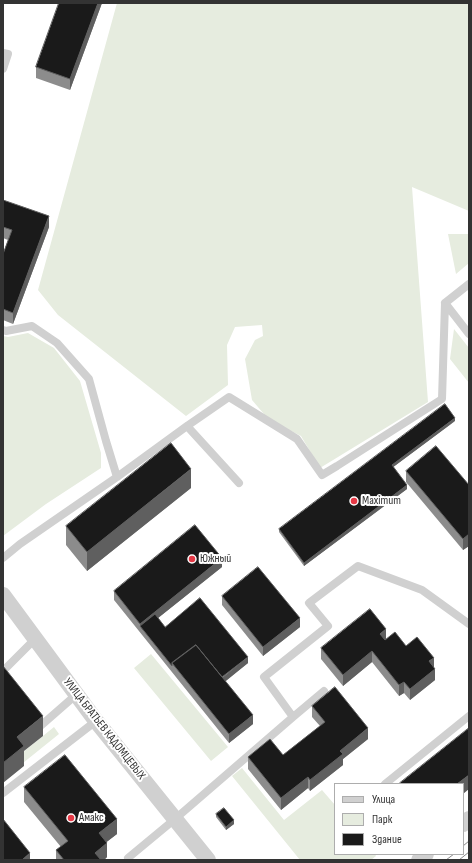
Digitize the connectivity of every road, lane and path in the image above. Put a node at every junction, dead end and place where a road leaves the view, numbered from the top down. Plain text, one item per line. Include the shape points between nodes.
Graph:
1 (3, 53) edge
2 (3, 69) edge
3 (469, 284) edge
4 (445, 303) junction
5 (3, 330) edge
6 (469, 334) edge
7 (187, 426) junction
8 (117, 477) junction
9 (239, 484) dead end
10 (3, 558) edge
11 (3, 595) edge
12 (469, 624) edge
13 (36, 639) junction
14 (3, 671) edge
15 (324, 691) dead end
16 (77, 694) junction
17 (469, 716) edge
18 (293, 717) junction
19 (96, 721) junction
20 (37, 729) edge
21 (386, 783) edge
22 (3, 793) edge
23 (174, 819) junction
24 (128, 858) dead end
25 (208, 860) edge

1 - 2 lane via 8,54
3 - 4 lane
4 - 6 lane
4 - 7 lane via 442,400 322,474 297,439 229,397
5 - 8 lane via 32,326 57,343 89,380
7 - 8 lane via 140,466
7 - 9 lane
8 - 10 lane
11 - 13 street, УЛИЦА БРАТЬЕВ КАДОМЦЕВЫХ
12 - 18 lane via 422,590 358,566 309,603 328,626 264,677
13 - 14 lane
13 - 16 street, УЛИЦА БРАТЬЕВ КАДОМЦЕВЫХ
15 - 18 lane
16 - 19 street, УЛИЦА БРАТЬЕВ КАДОМЦЕВЫХ
16 - 20 lane
17 - 21 lane
18 - 23 lane
19 - 22 lane
19 - 23 street, УЛИЦА БРАТЬЕВ КАДОМЦЕВЫХ
23 - 24 lane
23 - 25 street, УЛИЦА БРАТЬЕВ КАДОМЦЕВЫХ

